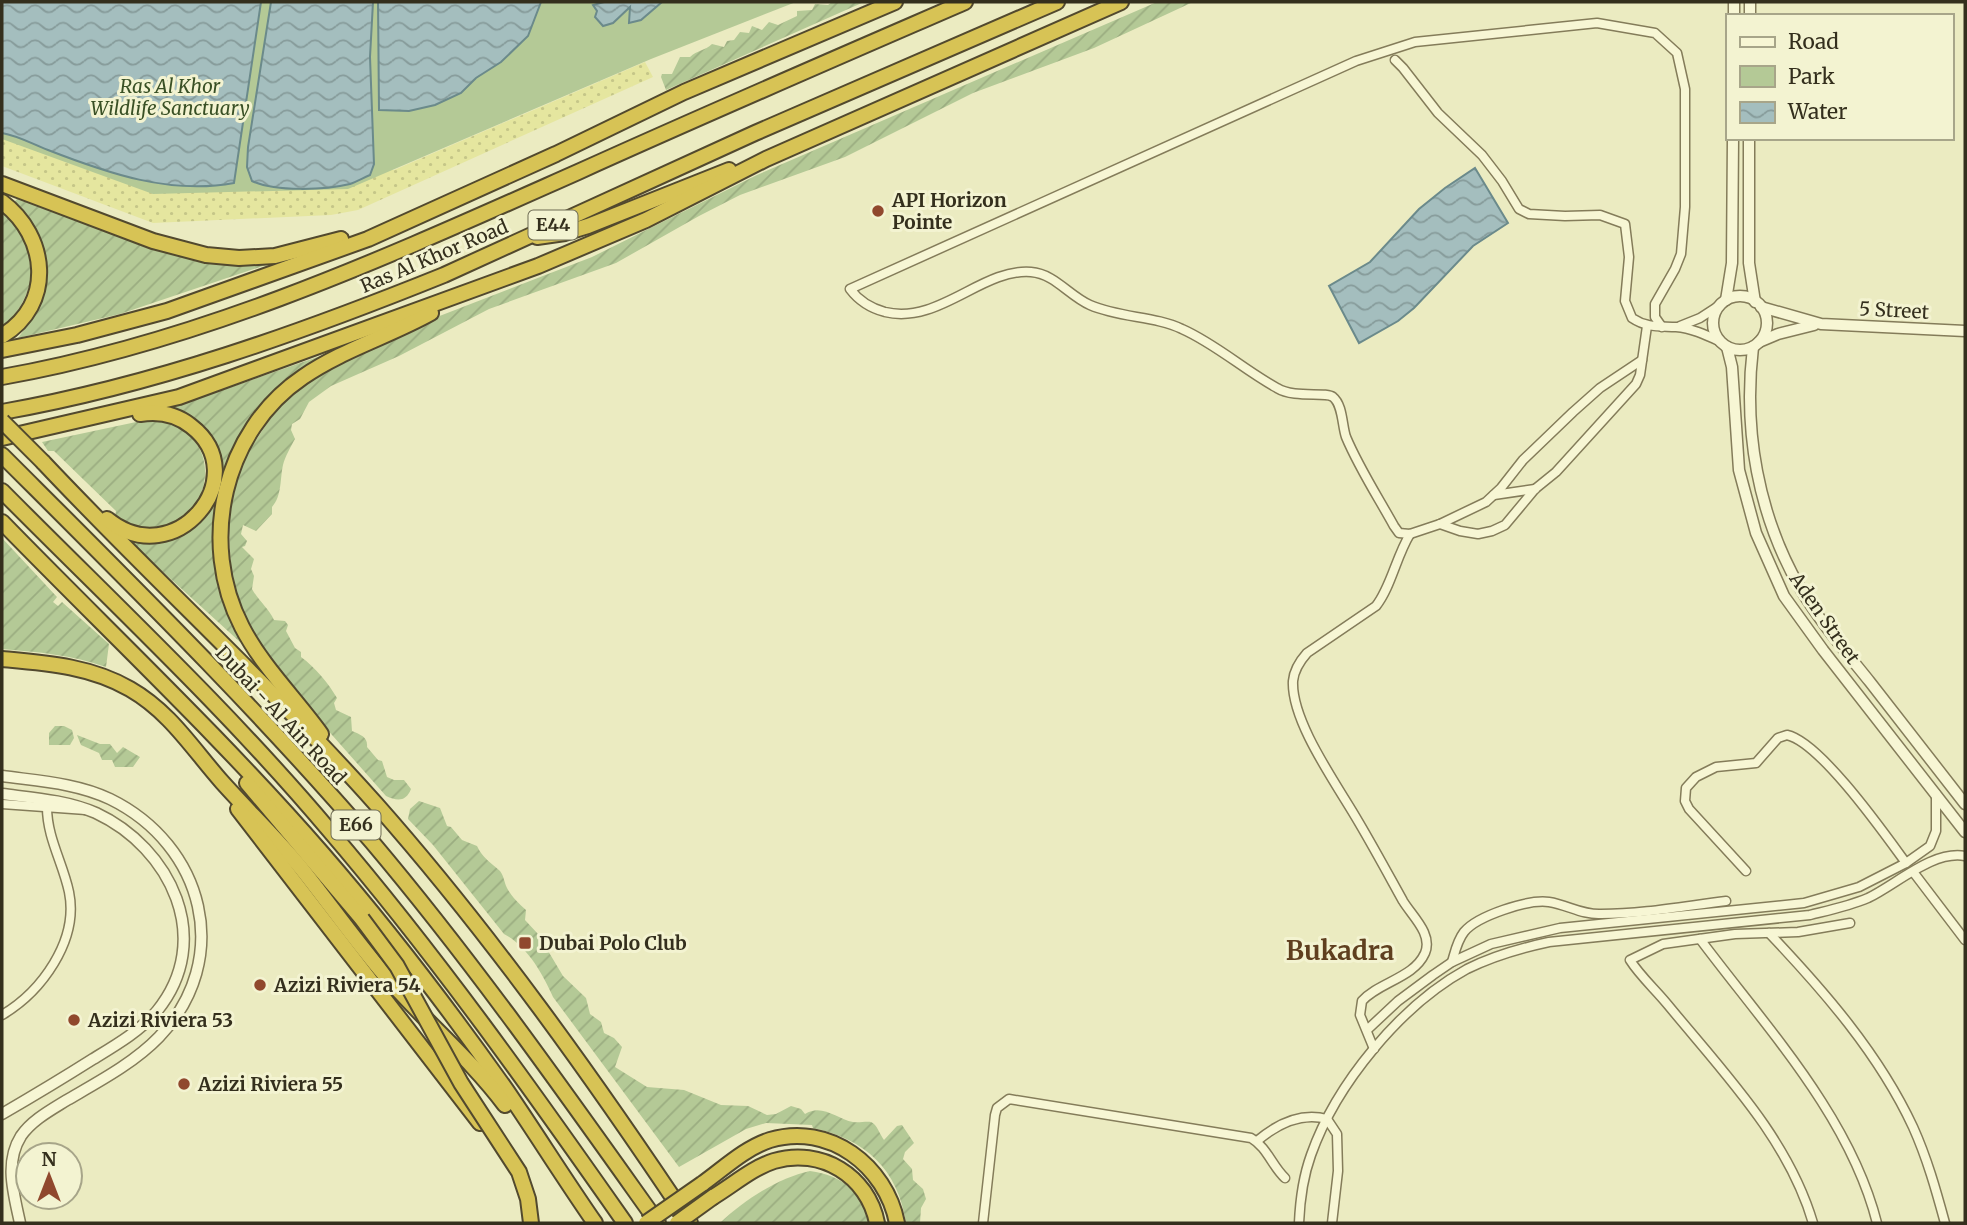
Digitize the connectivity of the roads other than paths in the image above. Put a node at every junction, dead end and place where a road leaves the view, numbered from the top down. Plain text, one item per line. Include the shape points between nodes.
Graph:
1 (895, 2) edge
2 (965, 2) edge
3 (1057, 2) edge
4 (1121, 2) edge
5 (1395, 60) dead end
6 (1733, 140) edge
7 (1749, 140) edge
8 (556, 154) junction
9 (766, 159) junction
10 (2, 184) edge
11 (2, 202) edge
12 (526, 238) junction
13 (457, 295) junction
14 (1723, 303) junction
15 (1758, 304) junction
16 (1821, 324) junction
17 (1647, 326) junction
18 (1662, 327) junction
19 (1677, 327) junction
20 (1965, 331) edge
21 (2, 336) edge
22 (1723, 344) junction
23 (1755, 345) junction
24 (2, 350) edge
25 (1642, 360) junction
26 (2, 377) edge
27 (2, 412) edge
28 (2, 421) edge
29 (64, 425) junction
30 (2, 438) edge
31 (6, 460) edge
32 (1535, 489) junction
33 (2, 491) edge
34 (1494, 495) junction
35 (77, 498) junction
36 (2, 522) edge
37 (1440, 524) junction
38 (1410, 534) junction
39 (2, 659) edge
40 (184, 706) junction
41 (340, 765) junction
42 (2, 776) edge
43 (224, 784) junction
44 (6, 794) edge
45 (1936, 794) junction
46 (2, 804) edge
47 (22, 804) junction
48 (1965, 804) edge
49 (47, 807) junction
50 (88, 810) junction
51 (1965, 832) edge
52 (1965, 856) edge
53 (1906, 863) junction
54 (1746, 871) dead end
55 (1914, 873) junction
56 (1726, 901) dead end
57 (1654, 918) junction
58 (1850, 923) dead end
59 (1654, 933) junction
60 (1769, 933) junction
61 (1700, 939) junction
62 (1965, 940) edge
63 (1656, 946) junction
64 (1452, 962) junction
65 (2, 1015) edge
66 (1367, 1030) junction
67 (1374, 1049) junction
68 (2, 1114) edge
69 (1327, 1119) junction
70 (1257, 1141) junction
71 (504, 1150) junction
72 (547, 1154) junction
73 (1285, 1178) dead end
74 (20, 1223) edge
75 (531, 1223) edge
76 (595, 1223) edge
77 (625, 1223) edge
78 (646, 1223) edge
79 (658, 1223) edge
80 (677, 1223) edge
81 (690, 1223) edge
82 (877, 1223) edge
83 (897, 1223) edge
84 (983, 1223) edge
85 (1299, 1223) edge
86 (1332, 1223) edge
87 (1813, 1223) edge
88 (1877, 1223) edge
89 (1945, 1223) edge

1 - 8 highway via 684,92
2 - 26 highway, Ras Al Khor Road / E44 via 320,284 195,329
3 - 12 highway, Ras Al Khor Road / E44
4 - 9 highway
5 - 17 street via 1438,113 1482,156 1518,209 1553,216 1600,215 1625,225 1629,257 1625,301 1632,318
6 - 14 street via 1732,263
7 - 15 street via 1749,263
8 - 10 highway via 517,165 348,237 258,257 205,255 171,247
8 - 24 highway via 368,239 219,294 120,324
9 - 12 highway via 712,175 581,228
9 - 13 highway via 605,239
11 - 21 highway via 29,230 39,268 27,315
12 - 27 highway, Ras Al Khor Road / E44 via 394,295 229,355 114,388
13 - 29 highway via 179,397
13 - 41 highway via 291,386 242,445 226,493 220,548 231,602 257,651
14 - 15 street via 1746,297
14 - 19 street
14 - 22 street via 1713,323
15 - 16 street, 5 Street
15 - 23 street via 1765,314 1766,329
16 - 20 street, 5 Street
16 - 23 street, 5 Street
17 - 18 street
17 - 25 street
18 - 19 street
18 - 38 street via 1655,317 1655,303 1681,254 1685,89 1677,53 1655,33 1597,23 1415,42 1356,61 850,289 871,307 909,314 1008,274 1034,272 1052,278 1094,306 1181,328 1280,390 1334,398 1349,444 1394,526 1399,533
19 - 22 street
22 - 23 street via 1744,350
22 - 45 street, Aden Street via 1732,367 1739,470 1756,533 1784,596
23 - 48 street, Aden Street via 1749,409 1756,471 1786,561 1817,615
25 - 32 street via 1631,390
25 - 34 street via 1573,412
28 - 35 highway, bridge
29 - 30 highway
29 - 35 highway via 75,429 148,413 170,415 200,433 213,461 213,488 202,511 186,525 164,534 126,531
31 - 79 highway, Dubai - Al Ain Road / E66 via 222,678 372,842 494,994
32 - 34 street
32 - 37 street via 1505,524 1492,531 1471,533
33 - 77 highway, E66 via 196,686 328,829 433,957
34 - 37 street
35 - 41 highway
36 - 40 highway
37 - 38 street
38 - 66 street via 1376,606 1307,653 1293,681 1311,741 1428,942 1415,966 1362,1001 1360,1015
39 - 43 highway via 78,668 129,688 173,722
40 - 71 highway, bridge via 397,967
40 - 72 highway via 257,780 384,929 508,1093
41 - 81 highway via 495,949
42 - 74 street via 77,787 112,800 135,815 182,865 195,891 202,934 194,985 166,1030 148,1048 43,1115 22,1135 11,1173
43 - 71 highway, bridge via 234,805
43 - 72 highway via 299,866 404,997 480,1074
44 - 47 street
44 - 50 street
45 - 51 street, Aden Street
45 - 53 street via 1934,840
46 - 47 street
47 - 49 street
49 - 50 street
49 - 65 street via 49,829 69,892 68,925 44,977
50 - 68 street via 141,844 172,887 183,923 178,972 168,995 139,1028
52 - 55 street via 1941,856
53 - 54 street via 1820,757 1787,735 1778,738 1756,763 1716,767 1691,780 1686,788 1689,809
53 - 57 street via 1818,901
55 - 59 street via 1866,899 1811,915
55 - 62 street
56 - 64 street via 1602,915 1552,902 1530,903 1469,927
57 - 59 street
57 - 64 street via 1537,932 1491,944
58 - 60 street
59 - 63 street
59 - 67 street via 1549,942 1491,959 1446,982
60 - 61 street
60 - 89 street via 1849,1026 1901,1104 1923,1150
61 - 63 street
61 - 88 street via 1824,1103 1854,1159
63 - 87 street via 1630,960 1762,1123 1784,1155
64 - 66 street via 1398,1000
66 - 67 street
67 - 69 street
69 - 70 street via 1298,1117
69 - 85 street via 1307,1169
69 - 86 street via 1337,1134
70 - 73 street
70 - 84 street via 1009,1099 995,1115
71 - 75 highway, bridge via 524,1185
72 - 76 highway
78 - 83 highway, bridge via 742,1155 783,1137 811,1137 862,1160 890,1197
80 - 82 highway, bridge via 762,1166 786,1158 809,1158 851,1175 867,1194

